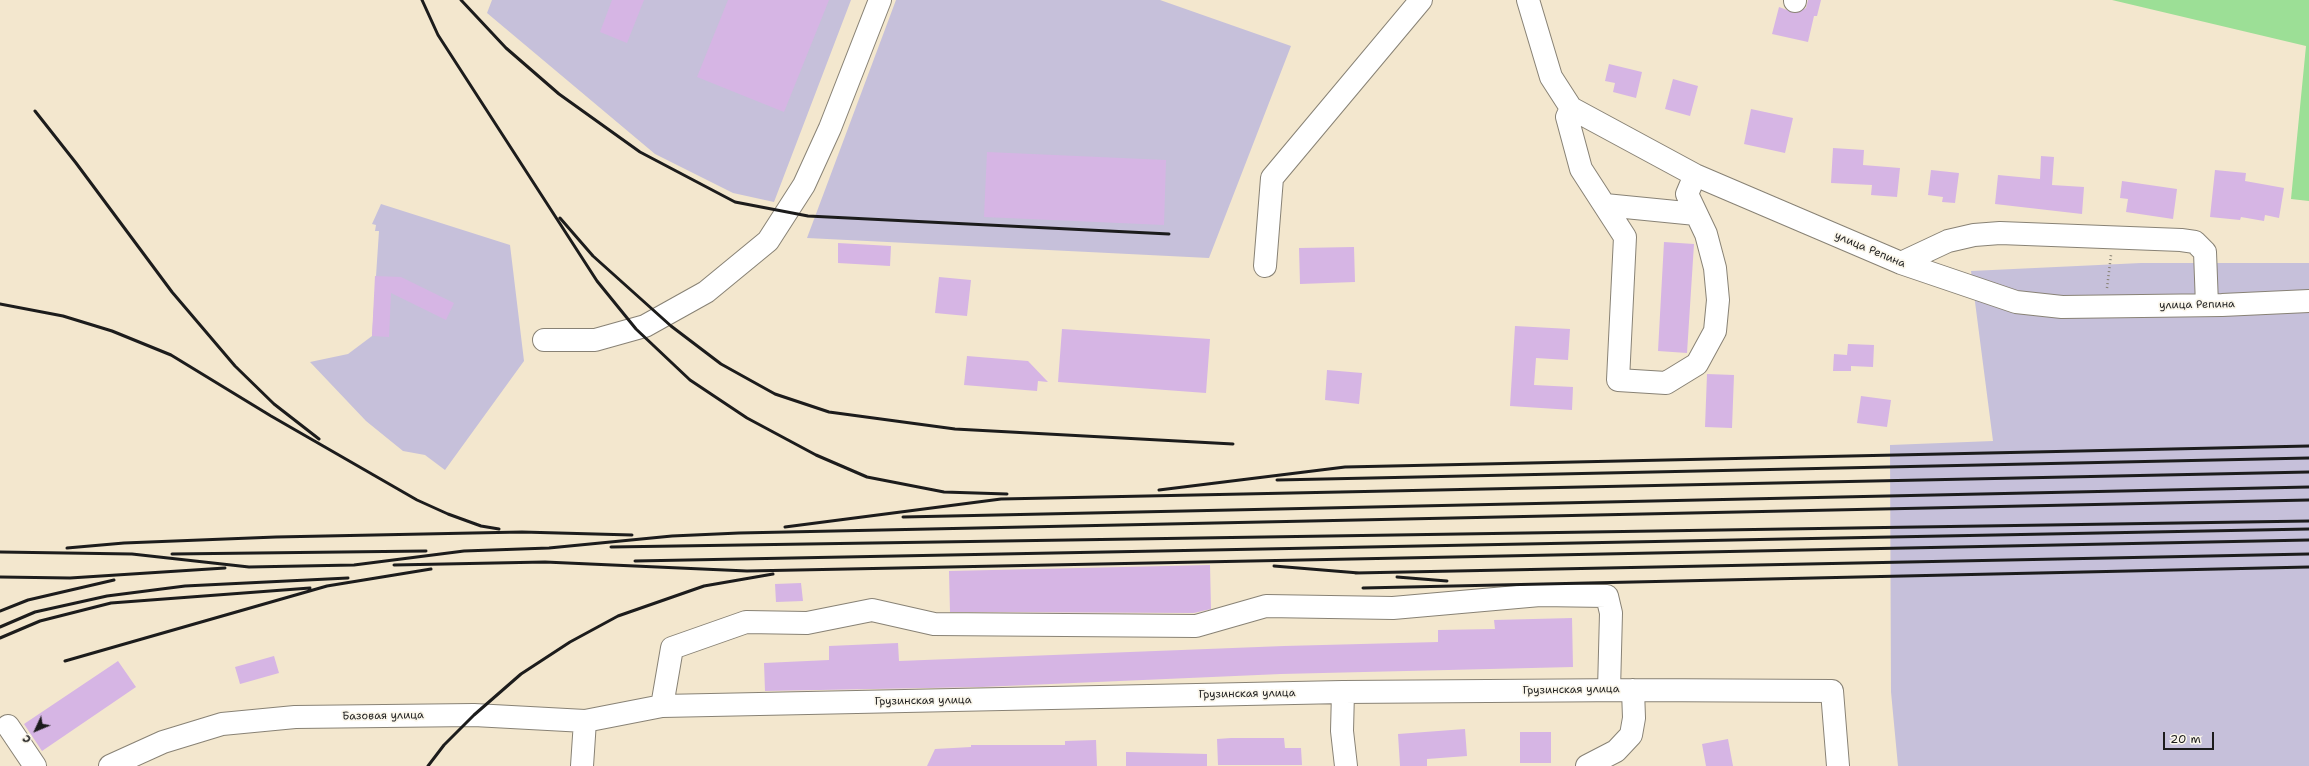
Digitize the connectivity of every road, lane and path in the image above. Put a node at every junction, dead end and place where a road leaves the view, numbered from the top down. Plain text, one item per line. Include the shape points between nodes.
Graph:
1 (880, 0) edge
2 (1421, 0) edge
3 (1528, 0) edge
4 (1571, 108) junction
5 (1695, 174) junction
6 (1605, 205) junction
7 (1696, 214) junction
8 (2113, 237) junction
9 (1901, 263) junction
10 (1265, 266) dead end
11 (2309, 301) edge
12 (2206, 305) junction
13 (2105, 306) junction
14 (544, 340) dead end
15 (1609, 690) junction
16 (1633, 690) junction
17 (1342, 692) junction
18 (662, 706) junction
19 (585, 721) junction
20 (8, 726) dead end
21 (35, 766) edge
22 (110, 766) edge
23 (582, 766) edge
24 (1346, 766) edge
25 (1587, 766) edge
26 (1838, 766) edge

1 - 14 street via 811,171 768,241 706,292 645,326 595,340
2 - 10 street via 1272,178
3 - 4 street, улица Репина via 1551,77
4 - 5 street, улица Репина
4 - 6 street via 1567,117 1581,169
5 - 7 street via 1687,194
5 - 9 street, улица Репина
6 - 7 street
6 - 7 street via 1625,237 1618,380 1666,383 1697,364 1715,331 1718,300 1715,268 1706,234
8 - 9 street via 2000,233 1974,235 1948,241
8 - 12 street via 2195,242 2205,252
8 - 13 path
9 - 13 street, улица Репина via 2016,302 2062,307
11 - 12 street, улица Репина
12 - 13 street, улица Репина
15 - 16 street, Грузинская улица
15 - 17 street, Грузинская улица
15 - 18 street via 1611,613 1607,596 1540,595 1393,608 1266,606 1196,626 934,624 872,610 807,623 746,622 672,648
16 - 25 street via 1634,718 1631,735 1616,751
16 - 26 street, Грузинская улица via 1832,691
17 - 18 street, Грузинская улица
17 - 24 street via 1342,732
18 - 19 street, Базовая улица
19 - 22 street, Базовая улица via 474,715 273,719 222,724 163,742
19 - 23 street
20 - 21 street

